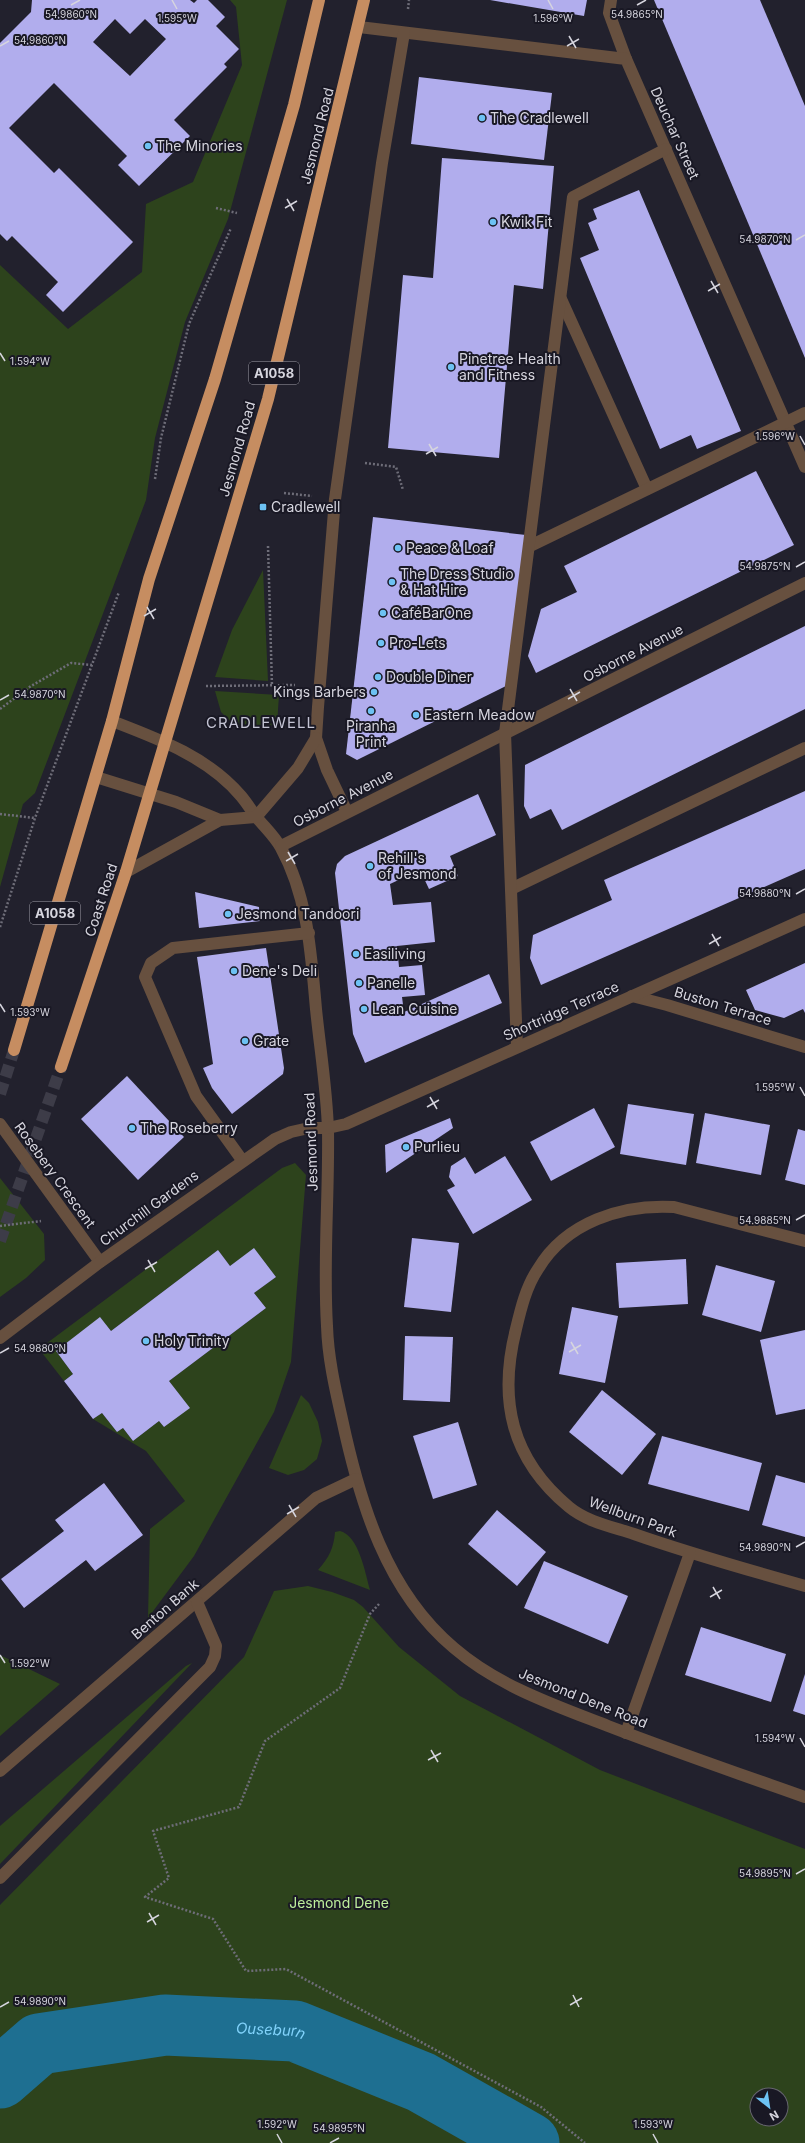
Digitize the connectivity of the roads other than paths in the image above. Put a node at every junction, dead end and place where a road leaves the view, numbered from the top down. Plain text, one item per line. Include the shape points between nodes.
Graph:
1 (319, 0) edge
2 (364, 0) edge
3 (611, 0) edge
4 (359, 27) junction
5 (404, 33) junction
6 (626, 59) junction
7 (666, 149) junction
8 (561, 298) junction
9 (805, 413) edge
10 (785, 422) junction
11 (805, 467) edge
12 (647, 489) junction
13 (530, 546) junction
14 (805, 583) edge
15 (112, 720) junction
16 (505, 734) junction
17 (316, 738) junction
18 (166, 742) junction
19 (805, 748) edge
20 (96, 777) junction
21 (149, 794) junction
22 (347, 812) junction
23 (256, 817) junction
24 (220, 820) junction
25 (280, 846) junction
26 (126, 872) junction
27 (511, 889) junction
28 (805, 919) edge
29 (309, 933) junction
30 (632, 996) junction
31 (517, 1047) junction
32 (805, 1047) edge
33 (14, 1050) tunnel mouth
34 (61, 1066) tunnel mouth
35 (0, 1124) edge
36 (328, 1128) junction
37 (242, 1160) junction
38 (805, 1240) edge
39 (100, 1262) junction
40 (0, 1338) edge
41 (356, 1479) junction
42 (690, 1553) junction
43 (805, 1586) edge
44 (197, 1602) junction
45 (626, 1733) junction
46 (0, 1772) edge
47 (805, 1797) edge
48 (0, 1878) edge

1 - 15 highway, A1058 via 294,105 215,379 149,579
2 - 4 highway, Jesmond Road / A1058
3 - 6 street, Deuchar Street via 609,13
4 - 5 street
4 - 18 highway, Jesmond Road / A1058 via 268,398
5 - 6 street
5 - 17 street via 382,163 335,499
6 - 7 street, Deuchar Street
7 - 8 street via 573,197
7 - 10 street, Deuchar Street
8 - 12 street
8 - 13 street
9 - 10 street
10 - 11 street, Deuchar Street
10 - 12 street
12 - 13 street
13 - 16 street
14 - 16 street, Osborne Avenue
15 - 18 street
15 - 20 highway, A1058
16 - 22 street, Osborne Avenue
16 - 27 street
17 - 22 street via 327,770
17 - 23 street via 298,768
18 - 21 highway, Coast Road / A1058
18 - 23 street, Jesmond Road via 206,764 243,798
19 - 27 street
20 - 21 street
20 - 33 highway, A1058
21 - 24 street
21 - 26 highway, Coast Road / A1058
22 - 25 street, Osborne Avenue
23 - 24 street
23 - 25 street, Jesmond Road
24 - 26 street
25 - 29 street, Jesmond Road via 300,894
26 - 34 highway, Coast Road / A1058
27 - 31 street
28 - 30 street, Shortridge Terrace
29 - 36 street, Jesmond Road
29 - 37 street via 173,948 151,963 145,977 196,1096
30 - 31 street, Shortridge Terrace
30 - 32 street, Buston Terrace
31 - 36 street, Shortridge Terrace via 346,1124
35 - 39 street, Rosebery Crescent
36 - 37 street, Churchill Gardens via 309,1128 291,1132 274,1139
36 - 41 street, Jesmond Road via 326,1327 332,1372
37 - 39 street, Churchill Gardens
38 - 42 street, Wellburn Park via 674,1206 628,1208 605,1215 581,1227 557,1245 538,1269 524,1299 511,1348 509,1407 515,1430 538,1474 571,1509 589,1519
39 - 40 street, Churchill Gardens
41 - 44 street, Benton Bank via 316,1498
41 - 45 street, Jesmond Dene Road via 380,1547 404,1592 430,1625 455,1649 513,1687
42 - 43 street, Wellburn Park
42 - 45 street, Wellburn Park
44 - 46 street, Benton Bank
44 - 48 street via 216,1646 210,1667
45 - 47 street, Jesmond Dene Road

